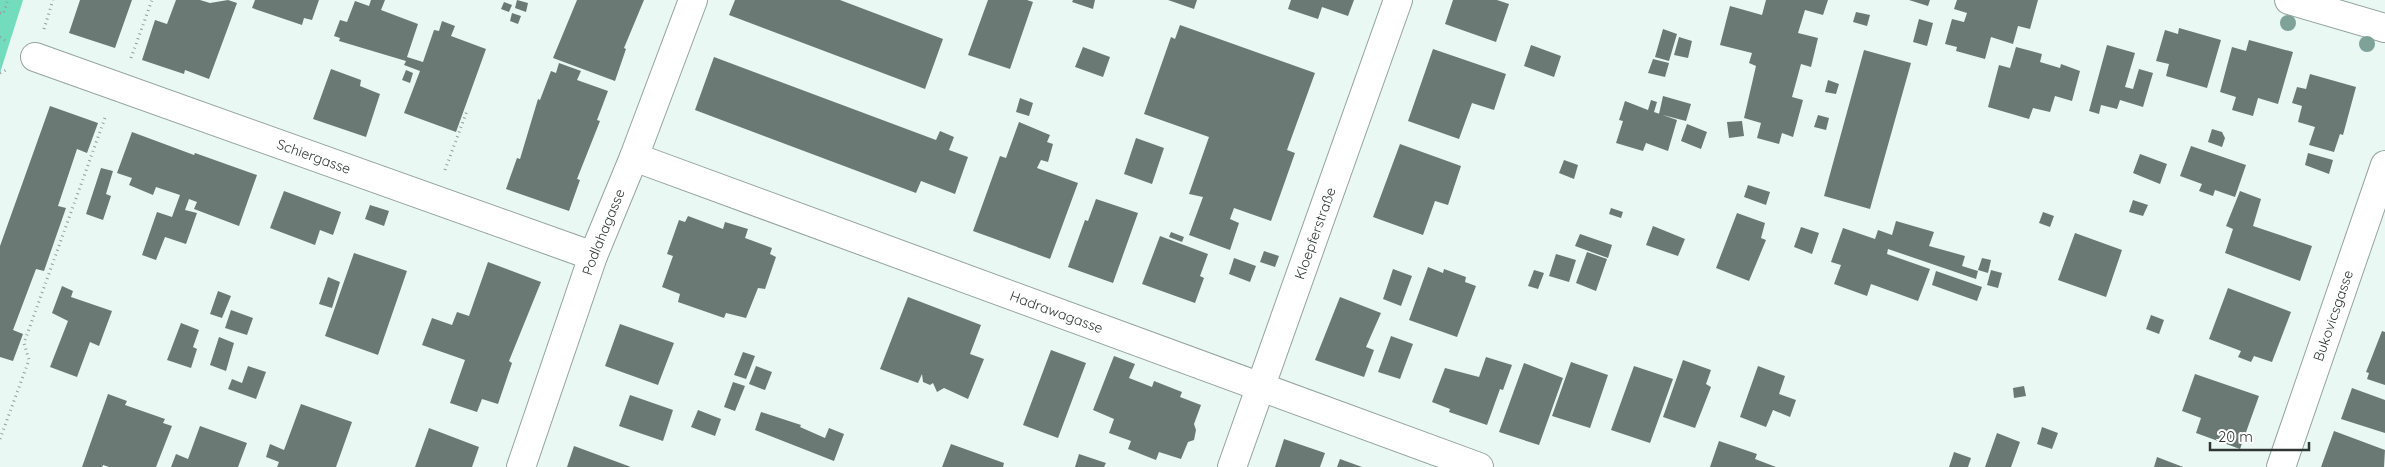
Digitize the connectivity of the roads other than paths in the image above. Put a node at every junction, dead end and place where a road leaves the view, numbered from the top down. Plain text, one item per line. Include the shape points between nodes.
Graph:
1 (693, 0) edge
2 (1398, 0) edge
3 (2289, 0) edge
4 (2385, 28) edge
5 (35, 57) dead end
6 (634, 157) junction
7 (2385, 165) edge
8 (593, 256) junction
9 (1262, 386) junction
10 (521, 467) edge
11 (1232, 467) edge
12 (1480, 467) edge
13 (2281, 467) edge

1 - 6 street, Podlahagasse
2 - 9 street, Kloepferstraße
3 - 4 street
5 - 8 street, Schiergasse
6 - 8 street, Podlahagasse
6 - 9 street, Hadrawagasse
7 - 13 street, Bukovicsgasse
8 - 10 street, Podlahagasse
9 - 11 street, Kloepferstraße
9 - 12 street, Hadrawagasse

